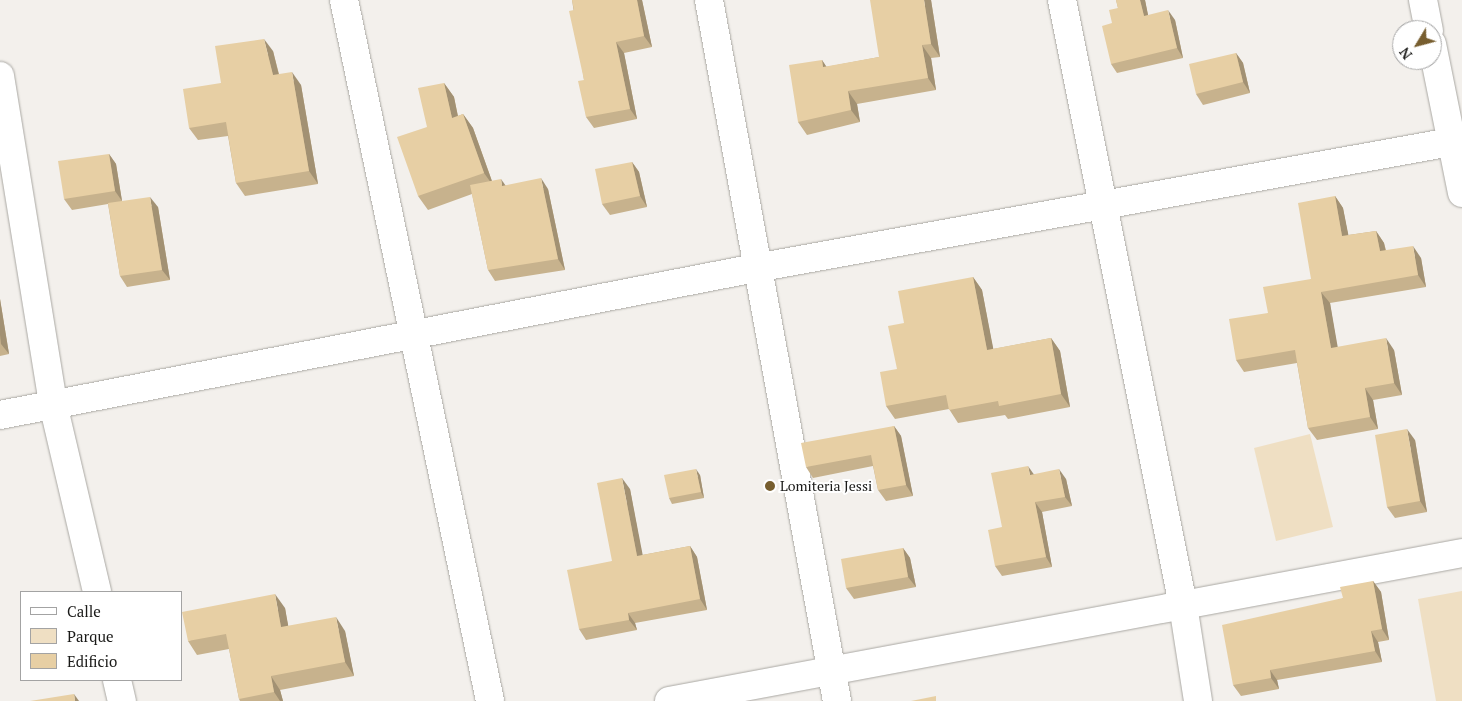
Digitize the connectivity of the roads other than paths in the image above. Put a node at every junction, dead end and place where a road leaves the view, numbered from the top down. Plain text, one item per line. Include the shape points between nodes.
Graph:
1 (344, 0) edge
2 (710, 0) edge
3 (1062, 0) edge
4 (1423, 0) edge
5 (1427, 20) edge
6 (1439, 70) edge
7 (0, 76) edge
8 (1457, 140) edge
9 (1462, 193) edge
10 (1104, 205) junction
11 (761, 267) junction
12 (412, 334) junction
13 (53, 404) junction
14 (0, 415) edge
15 (1462, 553) edge
16 (97, 591) edge
17 (1183, 604) junction
18 (833, 670) junction
19 (117, 681) edge
20 (122, 701) edge
21 (490, 701) edge
22 (669, 701) edge
23 (837, 701) edge
24 (1198, 701) edge

1 - 12 street
2 - 11 street
3 - 10 street
4 - 5 street
6 - 8 street
7 - 13 street
8 - 9 street
8 - 10 street
10 - 11 street
10 - 17 street
11 - 12 street
11 - 18 street
12 - 13 street
12 - 21 street
13 - 14 street
13 - 16 street
15 - 17 street
17 - 18 street
17 - 24 street
18 - 22 street
18 - 23 street
19 - 20 street

